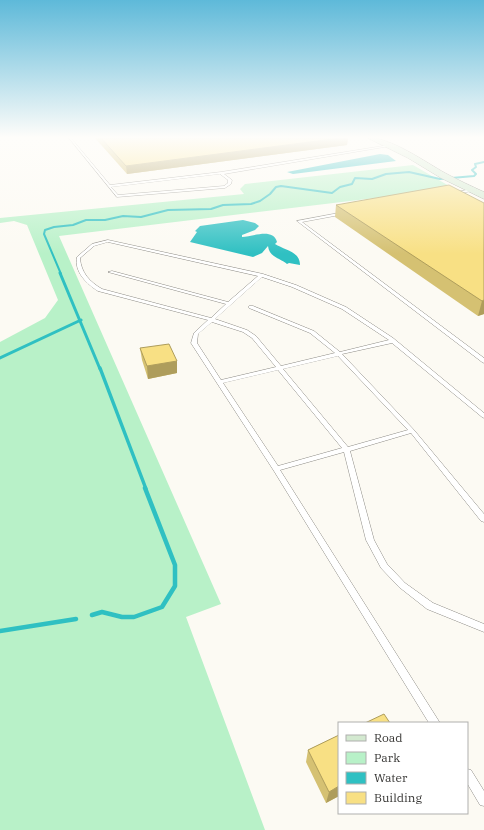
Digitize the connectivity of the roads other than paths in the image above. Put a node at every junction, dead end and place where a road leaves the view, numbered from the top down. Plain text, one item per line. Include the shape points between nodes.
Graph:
1 (101, 177) edge
2 (190, 177) edge
3 (226, 177) edge
4 (445, 177) edge
5 (109, 186) junction
6 (471, 190) junction
7 (450, 194) edge
8 (484, 196) edge
9 (349, 212) edge
10 (110, 272) dead end
11 (261, 275) junction
12 (230, 304) junction
13 (251, 307) dead end
14 (212, 320) junction
15 (393, 341) junction
16 (339, 354) junction
17 (484, 361) edge
18 (279, 368) junction
19 (219, 382) junction
20 (484, 416) edge
21 (412, 431) junction
22 (346, 450) junction
23 (276, 469) junction
24 (484, 518) edge
25 (484, 628) edge
26 (434, 722) edge
27 (468, 776) edge
28 (484, 801) edge

1 - 5 lane
2 - 5 lane
3 - 5 lane via 230,183 225,187 117,196
4 - 6 street
6 - 7 lane
6 - 8 street
9 - 17 lane via 298,220
10 - 12 lane
11 - 12 lane
11 - 14 lane via 108,241 93,245 78,258 77,266 89,283 100,290
11 - 15 lane via 344,308
12 - 14 lane
13 - 16 lane via 312,332
14 - 18 lane via 245,331 254,337
14 - 19 lane via 196,334 194,344
15 - 16 lane
15 - 20 lane
16 - 18 lane
16 - 21 lane
18 - 19 lane
18 - 22 lane
19 - 23 lane
21 - 22 lane
21 - 24 lane
22 - 23 lane
22 - 25 lane via 370,540 384,566 402,585 430,606
23 - 26 lane
27 - 28 lane

